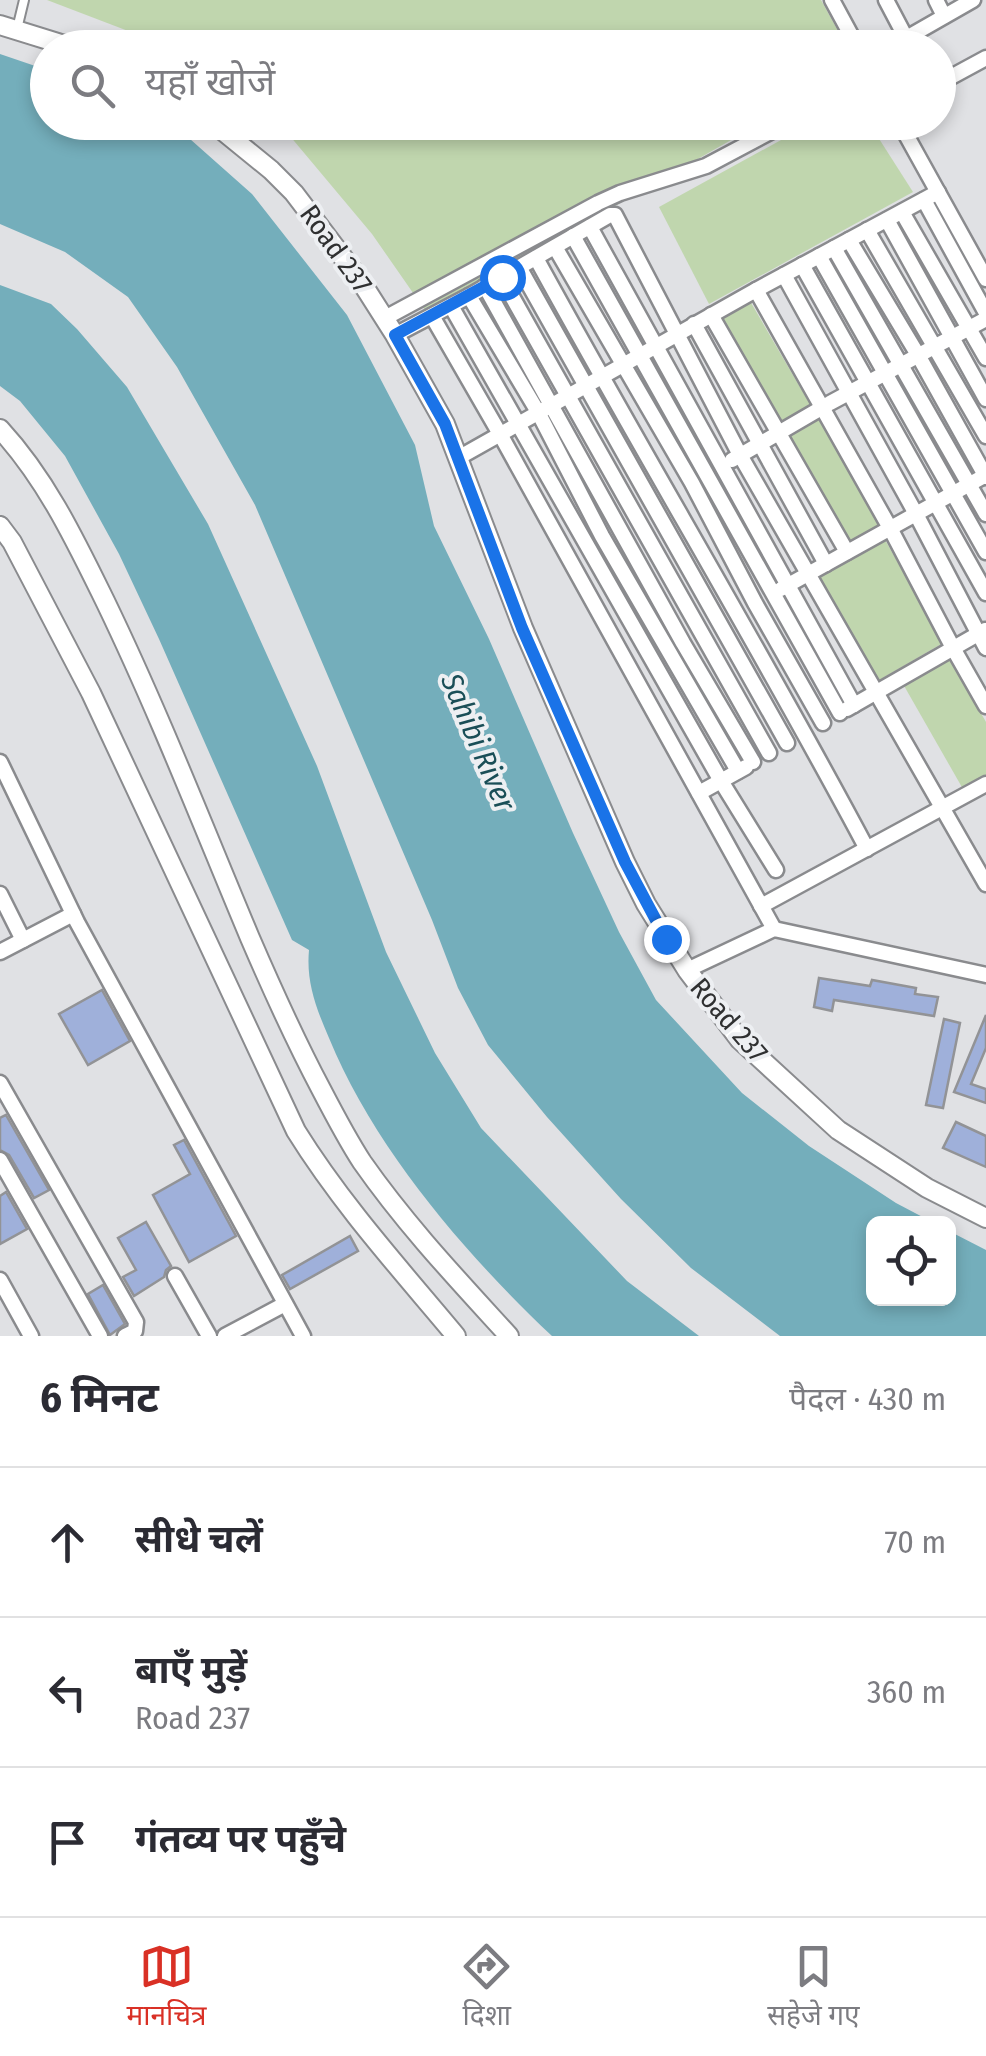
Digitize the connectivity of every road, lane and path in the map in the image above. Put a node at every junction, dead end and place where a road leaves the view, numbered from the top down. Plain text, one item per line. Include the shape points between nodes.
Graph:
1 (24, 0) edge
2 (832, 0) edge
3 (886, 0) edge
4 (936, 0) edge
5 (973, 0) edge
6 (944, 16) junction
7 (8, 27) edge
8 (848, 30) edge
9 (902, 30) edge
10 (920, 30) edge
11 (986, 58) edge
12 (956, 74) edge
13 (234, 140) edge
14 (755, 140) edge
15 (907, 140) edge
16 (931, 196) junction
17 (902, 212) junction
18 (887, 220) junction
19 (590, 226) junction
20 (867, 230) junction
21 (573, 236) junction
22 (849, 240) junction
23 (555, 247) junction
24 (834, 248) junction
25 (819, 256) junction
26 (536, 258) junction
27 (802, 265) junction
28 (520, 267) junction
29 (784, 275) junction
30 (502, 277) junction
31 (986, 279) edge
32 (486, 286) junction
33 (756, 290) junction
34 (468, 296) junction
35 (451, 306) junction
36 (711, 315) junction
37 (432, 316) junction
38 (986, 316) edge
39 (385, 318) junction
40 (694, 324) junction
41 (969, 328) junction
42 (676, 334) junction
43 (395, 335) junction
44 (951, 338) junction
45 (656, 346) junction
46 (935, 346) junction
47 (640, 355) junction
48 (918, 355) junction
49 (986, 358) edge
50 (902, 364) junction
51 (622, 365) junction
52 (885, 373) junction
53 (601, 377) junction
54 (868, 382) junction
55 (585, 386) junction
56 (848, 393) junction
57 (568, 395) junction
58 (986, 399) edge
59 (822, 407) junction
60 (545, 408) junction
61 (519, 423) junction
62 (0, 429) edge
63 (778, 433) junction
64 (500, 434) junction
65 (986, 436) edge
66 (761, 443) junction
67 (740, 455) junction
68 (458, 458) junction
69 (724, 465) junction
70 (707, 474) junction
71 (986, 476) edge
72 (692, 483) junction
73 (969, 484) junction
74 (952, 494) junction
75 (669, 496) junction
76 (936, 503) junction
77 (654, 506) junction
78 (916, 514) junction
79 (986, 514) edge
80 (636, 516) junction
81 (0, 526) edge
82 (618, 526) junction
83 (890, 528) junction
84 (602, 536) junction
85 (587, 544) junction
86 (847, 552) junction
87 (986, 552) edge
88 (568, 556) junction
89 (826, 564) junction
90 (808, 574) junction
91 (789, 584) junction
92 (773, 593) junction
93 (986, 593) edge
94 (754, 603) junction
95 (735, 614) junction
96 (718, 624) junction
97 (701, 633) junction
98 (983, 637) edge
99 (683, 642) junction
100 (953, 648) junction
101 (668, 651) junction
102 (652, 660) junction
103 (632, 671) junction
104 (875, 693) junction
105 (986, 706) edge
106 (847, 709) junction
107 (823, 723) junction
108 (805, 733) junction
109 (787, 743) junction
110 (769, 753) junction
111 (753, 762) junction
112 (1, 764) edge
113 (738, 771) junction
114 (721, 781) junction
115 (986, 784) edge
116 (699, 794) junction
117 (943, 807) junction
118 (866, 849) junction
119 (776, 870) dead end
120 (986, 884) edge
121 (0, 894) edge
122 (762, 906) junction
123 (73, 914) junction
124 (774, 929) junction
125 (24, 940) junction
126 (0, 952) edge
127 (687, 970) junction
128 (986, 974) edge
129 (0, 1083) edge
130 (0, 1160) edge
131 (986, 1218) edge
132 (175, 1276) dead end
133 (1, 1285) edge
134 (285, 1304) junction
135 (31, 1336) edge
136 (100, 1336) edge
137 (125, 1336) edge
138 (209, 1336) edge
139 (225, 1336) edge
140 (303, 1336) edge
141 (456, 1336) edge
142 (509, 1336) edge

1 - 7 lane
2 - 8 street
3 - 9 street
4 - 6 street
5 - 6 street
6 - 10 street
11 - 12 street
13 - 39 street, Road 237 via 294,193
14 - 39 street via 706,166 598,203
15 - 16 street
16 - 17 street
16 - 31 street
16 - 38 street
17 - 18 street
17 - 41 street
18 - 20 street
18 - 44 street
19 - 21 street
19 - 42 street via 616,217
19 - 45 street
20 - 22 street
20 - 46 street
21 - 23 street
21 - 47 street
22 - 24 street
22 - 48 street
23 - 26 street
23 - 51 street
24 - 25 street
24 - 50 street
25 - 27 street
25 - 52 street
26 - 28 street
26 - 53 street
27 - 29 street
27 - 54 street
28 - 30 street
28 - 55 street
29 - 33 street
29 - 56 street
30 - 32 street
30 - 57 street
32 - 34 street
32 - 60 street
33 - 36 street
33 - 59 street
34 - 35 street
34 - 60 street
35 - 37 street
35 - 61 street
36 - 40 street
36 - 63 street
37 - 43 street
37 - 64 street
38 - 41 street
39 - 43 street, Road 237
40 - 42 street
40 - 66 street
41 - 44 street
41 - 49 street
42 - 45 street
42 - 67 street
43 - 68 street, Road 237
44 - 46 street
44 - 58 street
45 - 47 street
45 - 69 street
46 - 48 street
46 - 65 street
47 - 51 street
47 - 70 street
48 - 50 street
48 - 71 street
50 - 52 street
50 - 73 street
51 - 53 street
51 - 72 street
52 - 54 street
52 - 74 street
53 - 55 street
53 - 75 street
54 - 56 street
54 - 76 street
55 - 57 street
55 - 77 street
56 - 59 street
56 - 78 street
57 - 60 street
57 - 80 street
59 - 63 street
59 - 83 street
60 - 61 street
60 - 82 street
60 - 84 street
61 - 64 street
61 - 85 street
62 - 142 street via 42,480 96,583 341,1127 415,1231
63 - 66 street
63 - 86 street
64 - 68 street
64 - 88 street
66 - 67 street
66 - 89 street
67 - 69 street
67 - 90 street
68 - 127 street, Road 237 via 522,628 610,827
69 - 70 street
69 - 91 street
70 - 72 street
70 - 92 street
71 - 73 street
72 - 75 street
72 - 94 street
73 - 74 street
73 - 79 street
74 - 76 street
74 - 87 street
75 - 77 street
75 - 95 street
76 - 78 street
76 - 93 street
77 - 80 street
77 - 96 street
78 - 83 street
78 - 98 street
80 - 82 street
80 - 97 street
81 - 141 street via 91,692 296,1132
82 - 84 street
82 - 99 street
83 - 86 street
83 - 100 street
84 - 85 street
84 - 101 street
85 - 88 street
85 - 102 street
86 - 89 street
88 - 103 street
89 - 90 street
90 - 91 street
90 - 104 street
91 - 92 street
91 - 106 street
92 - 94 street
92 - 106 street
94 - 95 street
94 - 107 street
95 - 96 street
95 - 108 street
96 - 97 street
96 - 109 street
97 - 99 street
97 - 110 street
98 - 100 street
99 - 101 street
99 - 111 street
100 - 104 street
100 - 105 street
101 - 102 street
101 - 113 street
102 - 103 street
102 - 114 street
103 - 116 street
104 - 106 street
104 - 117 street
106 - 107 street
107 - 108 street
108 - 109 street
108 - 118 street
109 - 110 street
110 - 111 street
111 - 113 street
112 - 123 street
113 - 114 street
114 - 116 street
114 - 119 street
115 - 117 street
116 - 122 street
117 - 118 street
117 - 120 street
118 - 122 street
121 - 125 street
122 - 124 street
123 - 125 street
123 - 134 street
124 - 127 street
124 - 128 street
125 - 126 street
127 - 131 street, Road 237 via 740,1040 838,1130
129 - 137 street via 136,1322
130 - 136 street
132 - 138 street
133 - 135 street
134 - 139 street
134 - 140 street

